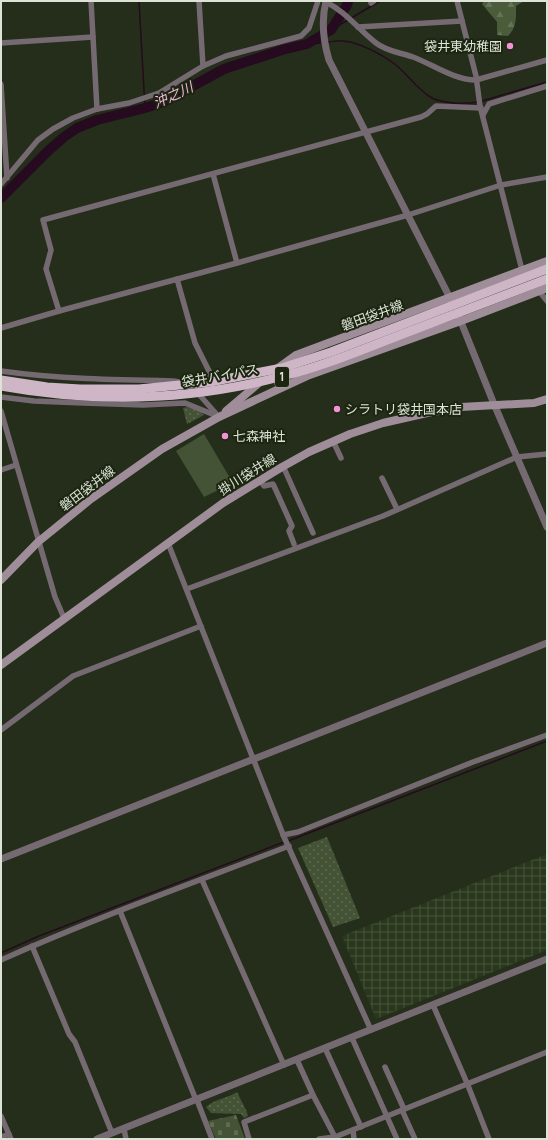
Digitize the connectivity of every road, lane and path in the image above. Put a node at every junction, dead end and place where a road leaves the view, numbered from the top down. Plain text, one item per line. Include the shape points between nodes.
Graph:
1 (91, 1) edge
2 (199, 1) edge
3 (318, 1) edge
4 (326, 1) edge
5 (457, 1) edge
6 (462, 21) junction
7 (358, 27) junction
8 (93, 37) junction
9 (1, 43) edge
10 (547, 60) edge
11 (203, 66) junction
12 (476, 80) junction
13 (1, 84) edge
14 (547, 86) edge
15 (481, 107) junction
16 (97, 109) junction
17 (483, 115) junction
18 (365, 132) junction
19 (213, 174) junction
20 (547, 177) edge
21 (7, 178) junction
22 (1, 184) edge
23 (501, 185) junction
24 (408, 215) junction
25 (547, 261) edge
26 (237, 263) junction
27 (547, 269) edge
28 (522, 270) junction
29 (177, 279) junction
30 (547, 279) edge
31 (543, 289) edge
32 (450, 298) junction
33 (547, 301) edge
34 (58, 311) junction
35 (461, 321) junction
36 (1, 328) edge
37 (1, 371) edge
38 (1, 380) edge
39 (185, 384) junction
40 (1, 386) edge
41 (1, 397) edge
42 (547, 399) edge
43 (494, 404) junction
44 (1, 411) edge
45 (219, 416) junction
46 (3, 423) edge
47 (333, 441) junction
48 (547, 454) edge
49 (517, 457) junction
50 (341, 458) dead end
51 (16, 464) junction
52 (283, 466) junction
53 (1, 470) edge
54 (382, 478) dead end
55 (260, 480) junction
56 (397, 509) junction
57 (547, 527) edge
58 (313, 533) dead end
59 (38, 542) junction
60 (168, 543) junction
61 (294, 544) dead end
62 (1, 580) edge
63 (186, 589) junction
64 (64, 618) junction
65 (201, 626) junction
66 (547, 643) edge
67 (1, 665) edge
68 (1, 730) edge
69 (547, 735) edge
70 (253, 758) junction
71 (284, 836) junction
72 (288, 846) junction
73 (1, 859) edge
74 (202, 880) junction
75 (120, 911) junction
76 (32, 946) junction
77 (547, 959) edge
78 (1, 960) edge
79 (433, 1005) junction
80 (371, 1030) junction
81 (352, 1038) junction
82 (325, 1048) junction
83 (547, 1052) edge
84 (297, 1060) junction
85 (284, 1065) junction
86 (385, 1067) dead end
87 (467, 1083) junction
88 (313, 1095) junction
89 (196, 1100) junction
90 (403, 1110) junction
91 (1, 1116) edge
92 (387, 1116) junction
93 (361, 1126) junction
94 (124, 1129) junction
95 (353, 1130) junction
96 (112, 1133) junction
97 (1, 1137) edge
98 (10, 1137) edge
99 (336, 1138) edge
100 (97, 1139) edge
101 (126, 1139) edge
102 (212, 1139) edge
103 (249, 1139) edge
104 (319, 1139) edge
105 (354, 1139) edge
106 (397, 1139) edge
107 (415, 1139) edge
108 (489, 1139) edge

1 - 8 street
2 - 11 street
3 - 11 street via 309,28 301,36 247,50
4 - 7 street via 338,8
4 - 18 street via 323,23 324,46
5 - 6 street
6 - 7 street
6 - 12 street
7 - 12 street via 388,51 412,57 465,80
8 - 9 street
8 - 16 street
10 - 12 street
11 - 16 street via 159,93 129,104
12 - 15 street
13 - 21 street
14 - 17 street via 489,104
15 - 17 street
15 - 18 street via 436,106 421,117
16 - 21 street via 73,118 38,140
17 - 23 street
18 - 19 street
18 - 24 street
19 - 26 street
19 - 34 street via 43,220 51,250 46,269
20 - 23 street
21 - 22 street
23 - 24 street
23 - 28 street
24 - 26 street
24 - 32 street
25 - 28 main road, 磐田袋井線
26 - 29 street
27 - 38 highway, 袋井バイパス / 1, bridge via 331,352 275,370 210,382 139,389 80,389
28 - 32 main road, 磐田袋井線
29 - 34 street
29 - 39 street via 195,343 212,377
30 - 40 highway, 袋井バイパス / 1, bridge via 333,361 243,386 138,398 50,394
31 - 33 street
31 - 35 main road, 磐田袋井線
32 - 35 street
32 - 45 main road, 磐田袋井線 via 296,355 261,380
34 - 36 street
35 - 43 street
35 - 45 main road, 磐田袋井線 via 307,376
37 - 39 street via 55,377 173,381
39 - 45 street via 198,392
41 - 45 street via 34,401 143,405 185,403
42 - 43 main road, 掛川袋井線 via 534,403
43 - 47 main road, 掛川袋井線 via 461,407 384,423
43 - 49 street
44 - 46 street
45 - 59 main road, 磐田袋井線 via 135,467
46 - 51 street
47 - 50 street
47 - 52 main road, 掛川袋井線
48 - 49 street
49 - 56 street
49 - 57 street
51 - 53 street
51 - 59 street
52 - 55 main road, 掛川袋井線
52 - 58 street
54 - 56 street
55 - 60 main road, 掛川袋井線
55 - 61 street via 264,486 273,484 292,526 289,531
56 - 63 street
59 - 62 main road, 磐田袋井線
59 - 64 street
60 - 63 street
60 - 64 main road, 掛川袋井線
63 - 65 street
64 - 67 main road, 掛川袋井線
65 - 68 street via 73,676
65 - 70 street
66 - 70 street
69 - 71 street
70 - 71 street
70 - 73 street
71 - 72 street
72 - 74 street
72 - 80 street
74 - 75 street
74 - 85 street
75 - 76 street
75 - 89 street
76 - 78 street
76 - 96 street
77 - 79 street
79 - 80 street
79 - 87 street
80 - 81 street
81 - 82 street
81 - 92 street
82 - 84 street
82 - 93 street
83 - 87 street
84 - 85 street
84 - 88 street
85 - 89 street
86 - 90 street
87 - 90 street
87 - 108 street
88 - 99 street
88 - 103 street via 244,1122
89 - 94 street
89 - 102 street
90 - 92 street
90 - 107 street
91 - 98 street
92 - 93 street
92 - 106 street
93 - 95 street
94 - 96 street
94 - 101 street
95 - 99 street
95 - 105 street
96 - 100 street
97 - 98 street
99 - 104 street

